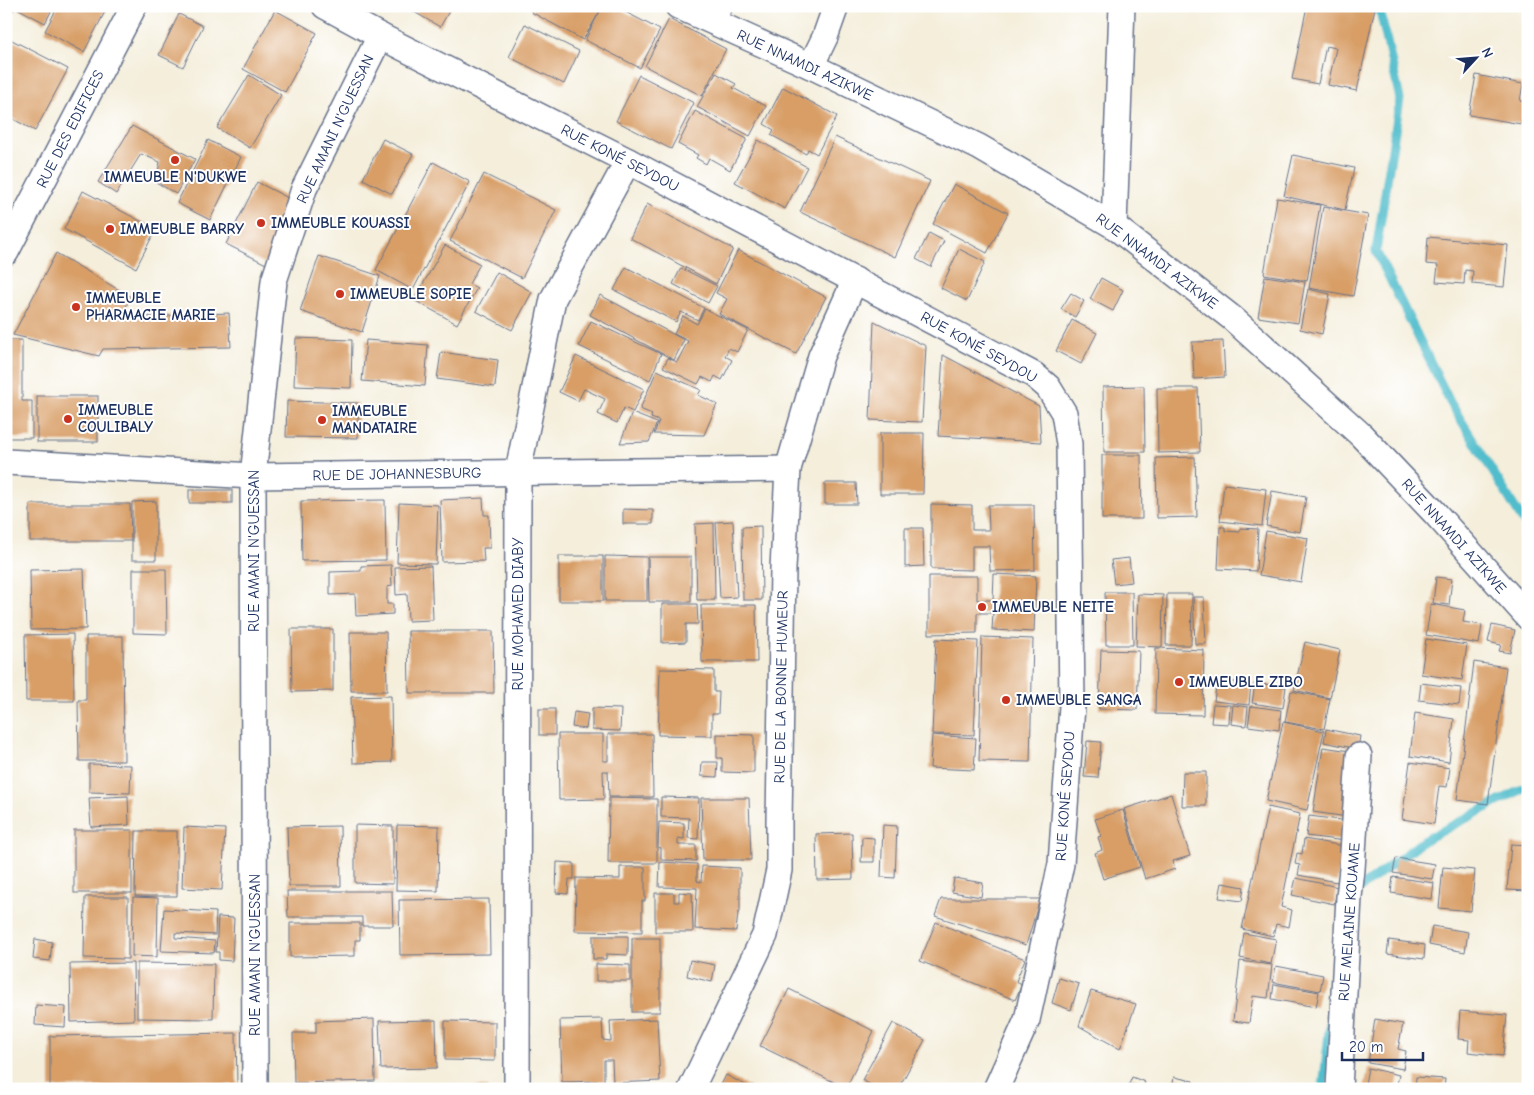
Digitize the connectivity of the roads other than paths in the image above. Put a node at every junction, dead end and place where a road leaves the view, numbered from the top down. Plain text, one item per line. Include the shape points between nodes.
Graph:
1 (134, 6) edge
2 (325, 6) edge
3 (678, 6) edge
4 (836, 6) edge
5 (1122, 6) edge
6 (722, 15) edge
7 (380, 36) junction
8 (811, 66) junction
9 (628, 161) junction
10 (1114, 226) junction
11 (6, 252) edge
12 (855, 280) junction
13 (6, 462) edge
14 (788, 469) junction
15 (518, 472) junction
16 (253, 476) junction
17 (1528, 616) edge
18 (1359, 756) dead end
19 (255, 1089) edge
20 (517, 1089) edge
21 (691, 1089) edge
22 (996, 1089) edge
23 (1339, 1089) edge

1 - 11 street, RUE DES EDIFICES
2 - 7 street, RUE KONÉ SEYDOU
3 - 6 street, RUE NNAMDI AZIKWE
4 - 8 street
5 - 10 street
6 - 8 street, RUE NNAMDI AZIKWE
7 - 9 street, RUE KONÉ SEYDOU
7 - 16 street, RUE AMANI N'GUESSAN via 304,190 274,281
8 - 10 street, RUE NNAMDI AZIKWE via 979,147
9 - 12 street, RUE KONÉ SEYDOU
9 - 15 street, RUE MOHAMED DIABY via 553,299
10 - 17 street, RUE NNAMDI AZIKWE via 1232,318 1361,435
12 - 14 street, RUE DE LA BONNE HUMEUR via 820,356
12 - 22 street, RUE KONÉ SEYDOU via 1034,375 1048,387 1064,413 1069,444 1072,706 1061,864 1027,1020
13 - 16 street, RUE DE JOHANNESBURG
14 - 15 street, RUE DE JOHANNESBURG
14 - 21 street, RUE DE LA BONNE HUMEUR via 783,578 779,870 765,935
15 - 16 street, RUE DE JOHANNESBURG
15 - 20 street, RUE MOHAMED DIABY
16 - 19 street, RUE AMANI N'GUESSAN
18 - 23 street, RUE MELAINE KOUAME via 1348,897

